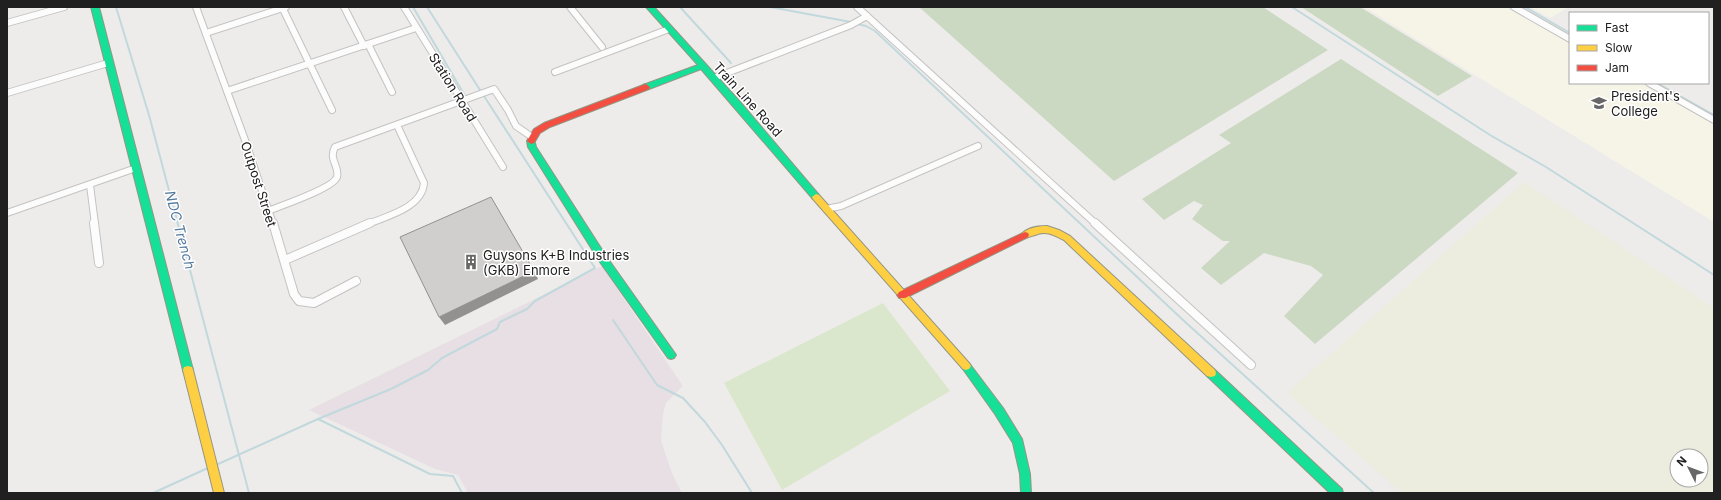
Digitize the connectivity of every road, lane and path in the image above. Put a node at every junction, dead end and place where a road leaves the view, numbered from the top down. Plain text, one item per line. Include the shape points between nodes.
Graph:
1 (64, 7) edge
2 (95, 7) edge
3 (196, 7) edge
4 (284, 7) edge
5 (344, 7) edge
6 (404, 7) edge
7 (570, 7) edge
8 (650, 7) edge
9 (857, 7) edge
10 (1514, 7) edge
11 (867, 16) junction
12 (7, 22) edge
13 (416, 28) junction
14 (669, 29) junction
15 (206, 33) junction
16 (1569, 38) edge
17 (366, 45) junction
18 (602, 47) dead end
19 (108, 63) junction
20 (308, 64) junction
21 (702, 66) junction
22 (555, 72) dead end
23 (714, 78) junction
24 (1650, 84) edge
25 (227, 91) junction
26 (392, 92) dead end
27 (7, 93) edge
28 (462, 100) junction
29 (332, 110) dead end
30 (1714, 120) edge
31 (397, 124) junction
32 (532, 137) junction
33 (978, 146) dead end
34 (503, 167) dead end
35 (136, 168) junction
36 (90, 185) junction
37 (826, 209) junction
38 (268, 211) junction
39 (7, 213) edge
40 (285, 260) junction
41 (99, 263) dead end
42 (356, 281) dead end
43 (902, 295) junction
44 (671, 355) dead end
45 (1251, 365) dead end
46 (219, 493) edge
47 (1026, 493) edge
48 (1338, 493) edge

1 - 12 street
2 - 19 street
3 - 15 street, Outpost Street
4 - 15 street
4 - 20 street
5 - 17 street
6 - 13 street, Station Road
7 - 18 street
8 - 14 street, Train Line Road
9 - 11 street
10 - 16 street
11 - 23 street via 851,25
11 - 45 street
13 - 17 street
13 - 28 street, Station Road
14 - 21 street, Train Line Road
14 - 22 street
15 - 25 street, Outpost Street
17 - 20 street
17 - 26 street
19 - 27 street
19 - 35 street
20 - 25 street
20 - 29 street
21 - 23 street, Train Line Road
21 - 32 street via 547,125
23 - 37 street, Train Line Road
24 - 30 street
25 - 38 street, Outpost Street
28 - 31 street
28 - 32 street via 494,88 516,126
28 - 34 street, Station Road
31 - 38 street via 335,147 332,155 337,176 334,182
31 - 40 street via 424,183 424,191 419,198 409,206
32 - 44 street via 532,147 603,259
33 - 37 street via 841,206
35 - 36 street
35 - 46 street
36 - 39 street
36 - 41 street
37 - 43 street, Train Line Road
38 - 40 street, Outpost Street
40 - 42 street, Outpost Street via 294,294 306,303 314,303
43 - 47 street, Train Line Road via 966,366 999,411 1018,442
43 - 48 street via 1036,230 1052,230 1066,238

